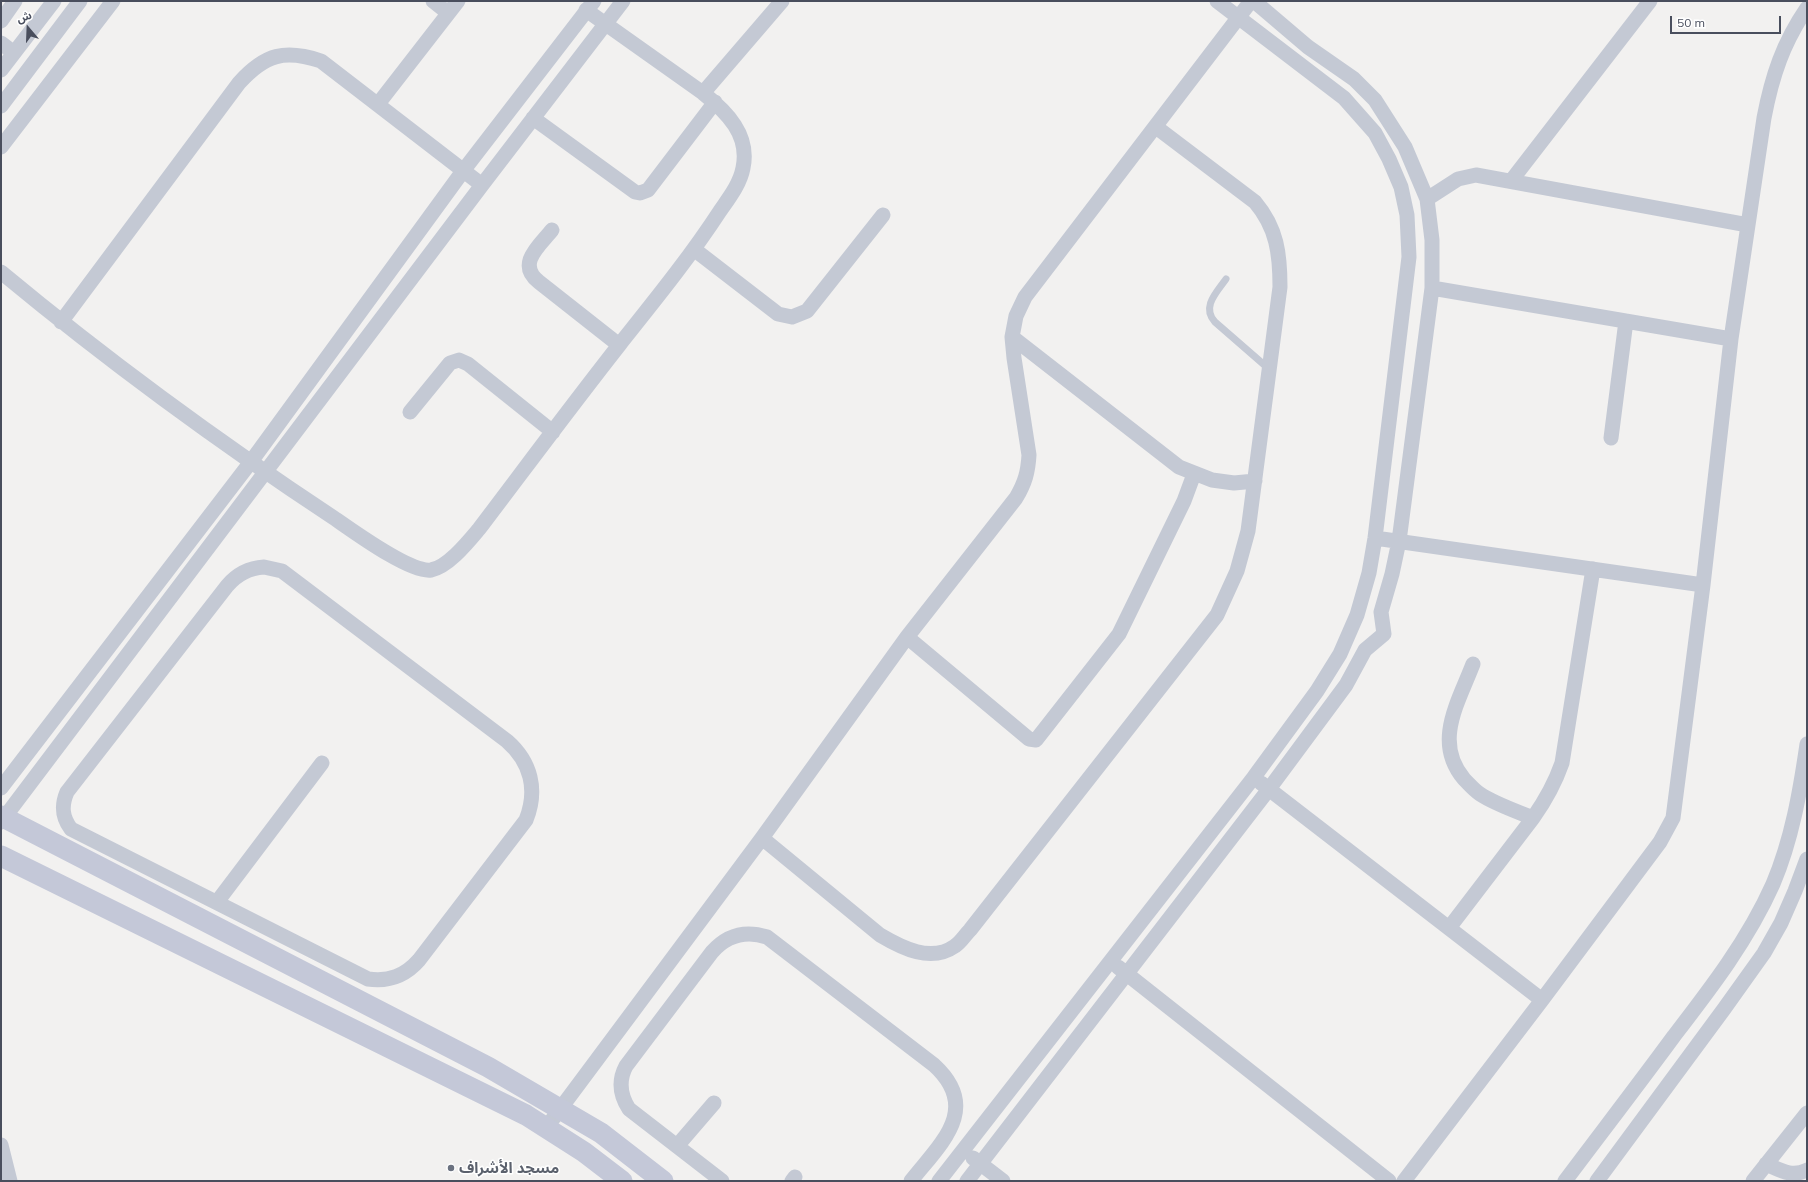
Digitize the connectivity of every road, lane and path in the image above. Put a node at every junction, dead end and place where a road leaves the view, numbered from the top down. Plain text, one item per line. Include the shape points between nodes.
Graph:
1 (16, 1) edge
2 (54, 1) edge
3 (80, 1) edge
4 (113, 1) edge
5 (433, 1) edge
6 (623, 1) edge
7 (782, 1) edge
8 (1217, 1) edge
9 (1251, 1) edge
10 (1254, 1) edge
11 (1650, 1) edge
12 (590, 6) edge
13 (453, 7) edge
14 (1807, 8) edge
15 (1238, 18) junction
16 (1, 21) edge
17 (606, 24) junction
18 (1, 42) edge
19 (14, 53) junction
20 (1, 70) edge
21 (709, 98) junction
22 (378, 104) junction
23 (1, 106) edge
24 (534, 118) junction
25 (1156, 127) junction
26 (1, 147) edge
27 (463, 171) junction
28 (1511, 181) junction
29 (482, 185) junction
30 (1427, 199) junction
31 (883, 215) dead end
32 (1748, 225) junction
33 (552, 230) dead end
34 (695, 250) junction
35 (1, 272) edge
36 (1226, 279) dead end
37 (1432, 288) junction
38 (1626, 321) junction
39 (61, 322) junction
40 (1012, 337) junction
41 (1731, 339) junction
42 (619, 345) junction
43 (1269, 369) junction
44 (410, 412) dead end
45 (553, 432) junction
46 (1612, 438) dead end
47 (250, 462) junction
48 (266, 473) junction
49 (1194, 474) junction
50 (1255, 481) junction
51 (1375, 538) junction
52 (1399, 541) junction
53 (1593, 569) junction
54 (1703, 585) junction
55 (907, 637) junction
56 (1473, 664) dead end
57 (1807, 744) edge
58 (35, 746) junction
59 (50, 757) junction
60 (322, 763) dead end
61 (1254, 777) junction
62 (1, 788) edge
63 (1269, 789) junction
64 (1533, 818) junction
65 (2, 819) edge
66 (762, 838) junction
67 (1, 856) edge
68 (1807, 858) edge
69 (216, 902) junction
70 (207, 923) junction
71 (1449, 928) junction
72 (1110, 961) junction
73 (1127, 974) junction
74 (1542, 1000) junction
75 (714, 1104) dead end
76 (562, 1109) junction
77 (1807, 1113) edge
78 (546, 1128) junction
79 (1, 1144) edge
80 (677, 1146) junction
81 (963, 1150) junction
82 (980, 1164) junction
83 (1766, 1164) junction
84 (1807, 1170) edge
85 (719, 1180) edge
86 (10, 1181) edge
87 (622, 1181) edge
88 (664, 1181) edge
89 (912, 1181) edge
90 (939, 1181) edge
91 (966, 1181) edge
92 (1003, 1181) edge
93 (1389, 1181) edge
94 (1404, 1181) edge
95 (1565, 1181) edge
96 (1596, 1181) edge
97 (1753, 1181) edge

1 - 16 street
2 - 19 street
3 - 23 street
4 - 26 street
5 - 13 street
6 - 17 street
7 - 21 street
8 - 15 street
9 - 15 street
10 - 30 street via 1308,47 1354,79 1375,100 1405,147
11 - 28 street
12 - 17 street
12 - 27 street
13 - 22 street
14 - 32 street via 1781,54 1770,85
15 - 25 street
15 - 51 street via 1344,98 1375,133 1400,187 1407,215 1409,257
17 - 21 street
17 - 24 street
18 - 19 street
19 - 20 street
21 - 24 street via 648,190 640,193 635,192
21 - 34 street via 732,120 741,135 745,152 743,169 736,186
22 - 27 street
22 - 39 street via 321,61 303,55 285,54 267,59 252,69
24 - 29 street
25 - 40 street via 1025,297 1016,316
25 - 43 street via 1256,202 1265,213 1280,259 1280,287
27 - 29 street
27 - 47 street
28 - 30 street via 1476,175 1466,176 1448,184
28 - 32 street
29 - 48 street
30 - 37 street via 1432,240
31 - 34 street via 807,310 792,316 778,314
32 - 41 street
33 - 42 street via 531,256 531,273
34 - 42 street
35 - 39 street
36 - 43 lane via 1209,304 1210,314 1215,322
37 - 38 street
37 - 52 street
38 - 41 street
38 - 46 street
39 - 47 street
40 - 49 street via 1166,459
40 - 55 street via 1029,455 1024,484 1016,498
41 - 54 street
42 - 45 street
43 - 50 street
44 - 45 street via 450,363 459,360 468,364
45 - 48 street via 464,547 439,567 430,570 418,568 378,547
47 - 48 street
47 - 58 street
48 - 59 street
49 - 50 street via 1234,483
49 - 55 street via 1184,501 1119,634 1036,740 1029,738
50 - 66 street via 1248,531 1237,571 1217,615 955,946 938,953 918,953 899,946 880,935
51 - 52 street
51 - 61 street via 1369,573 1357,615 1340,654 1317,691
52 - 53 street
52 - 63 street via 1381,612 1384,634 1365,650 1346,686
53 - 54 street
53 - 64 street via 1562,763 1546,800
54 - 74 street via 1673,818 1660,842
55 - 66 street
56 - 64 street via 1452,717 1448,745 1452,759 1458,772 1480,794
57 - 95 street via 1794,823 1778,872 1759,913 1707,994
58 - 59 street
58 - 62 street
59 - 65 street
60 - 69 street
61 - 63 street
61 - 72 street
63 - 71 street
63 - 73 street
64 - 71 street
65 - 70 street
66 - 76 street
67 - 78 street via 475,1088
68 - 96 street via 1790,904 1764,953
69 - 69 street via 368,979 388,980 398,977 420,960 526,820 532,801 529,772 514,748 282,571 273,568 254,568 239,574 232,579 67,792 63,805 64,818 71,829
69 - 70 street via 219,909
70 - 76 street via 488,1067
71 - 74 street
72 - 73 street
72 - 81 street
73 - 82 street
73 - 93 street
74 - 94 street
75 - 80 street
76 - 78 street
76 - 88 street via 601,1133
77 - 83 street
78 - 87 street via 584,1152
79 - 86 street
80 - 85 street
80 - 89 street via 629,1109 621,1093 623,1071 717,946 732,936 758,934 767,937 934,1065 948,1080 956,1108 952,1128
81 - 82 street
81 - 90 street
82 - 91 street
82 - 92 street
83 - 84 street via 1789,1174
83 - 97 street

